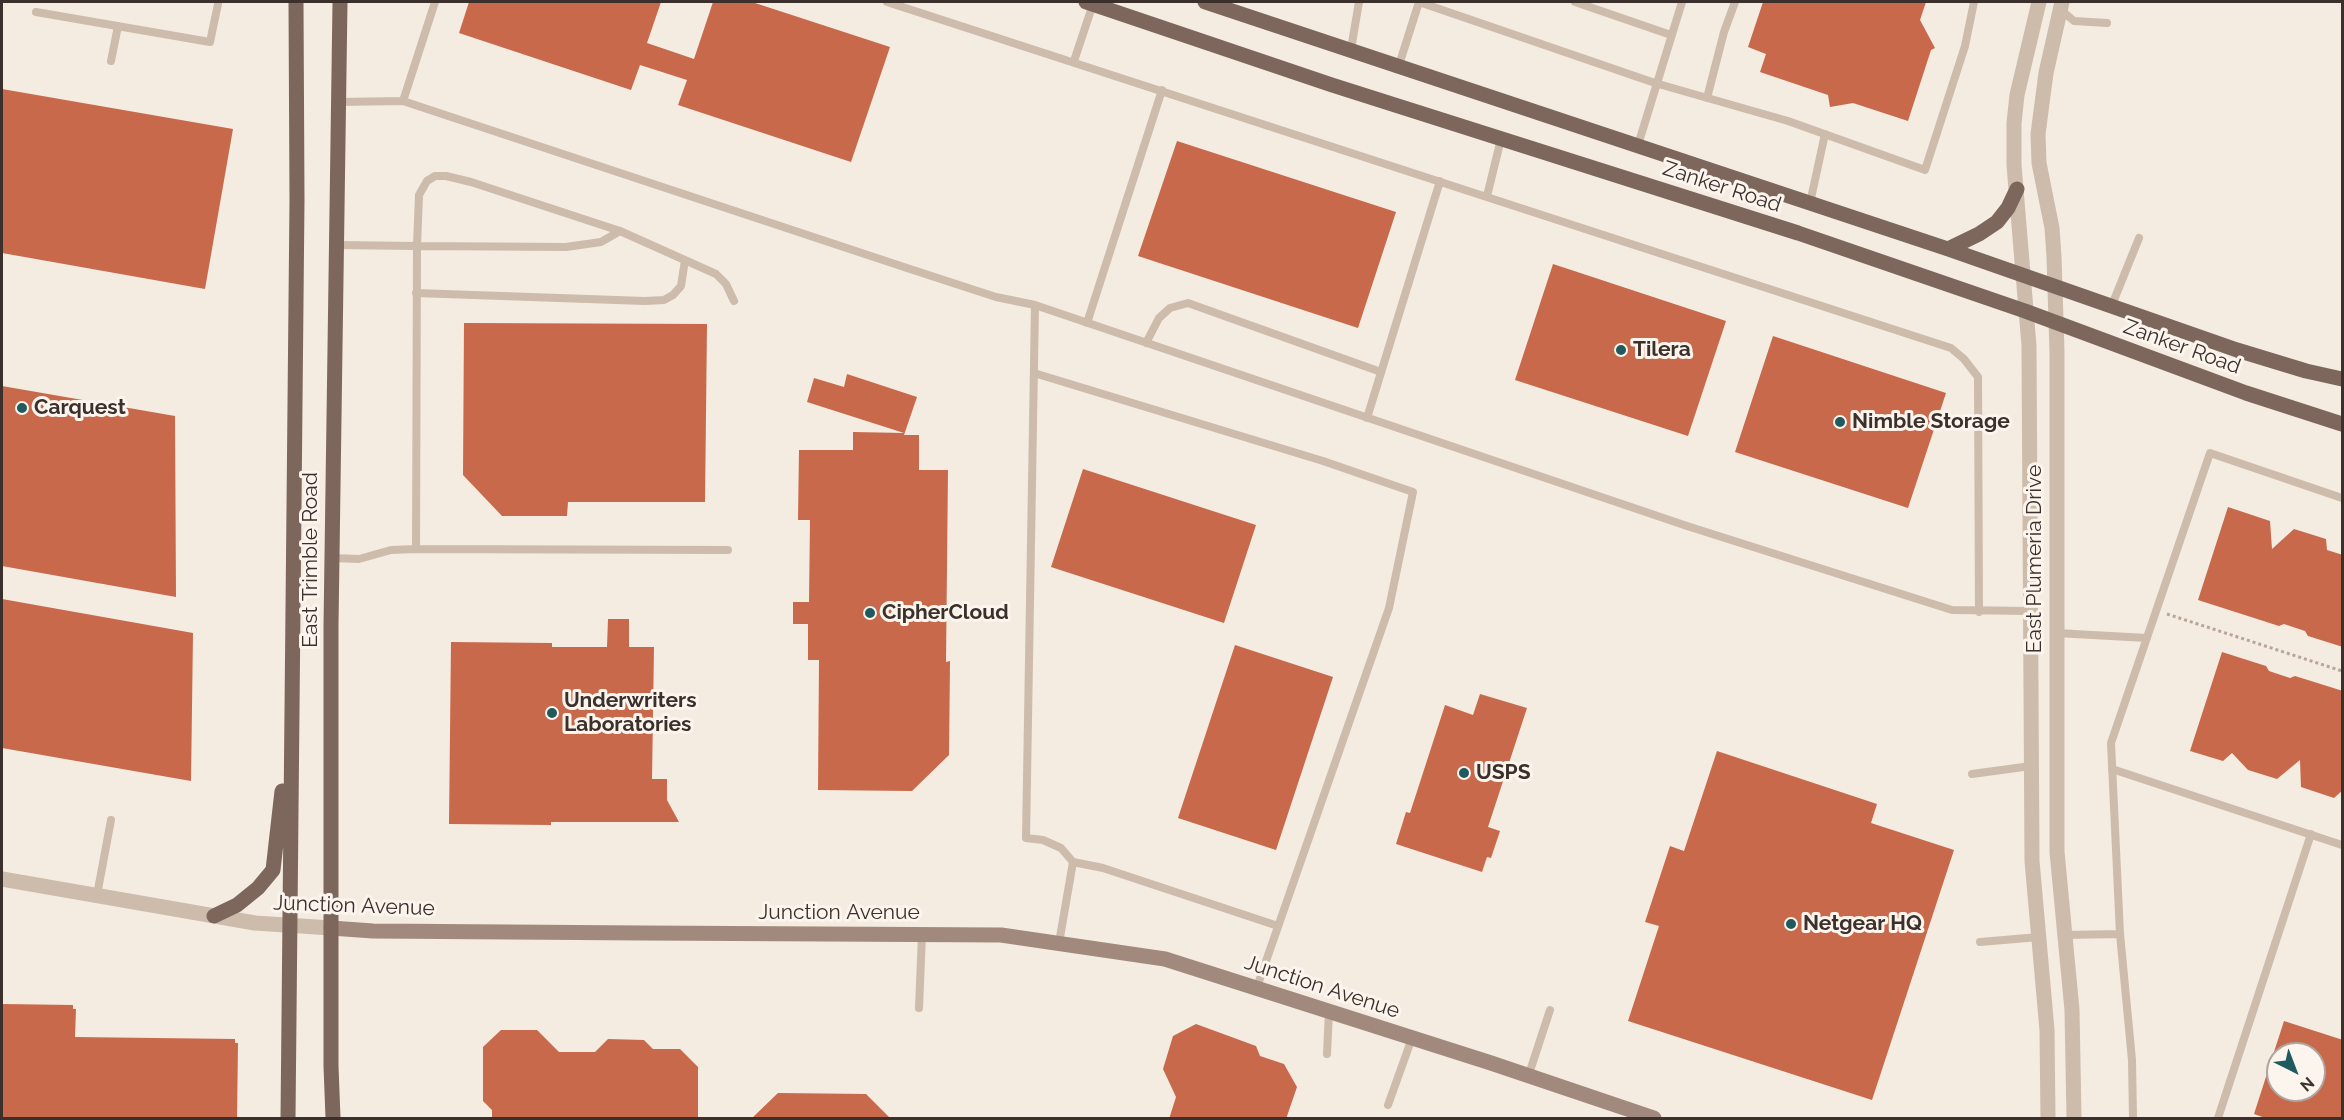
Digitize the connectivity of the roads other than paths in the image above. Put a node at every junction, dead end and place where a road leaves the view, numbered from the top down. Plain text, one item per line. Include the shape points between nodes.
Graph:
1 (296, 2) edge
2 (340, 2) edge
3 (435, 2) edge
4 (887, 2) edge
5 (1091, 2) edge
6 (1205, 2) edge
7 (1359, 2) edge
8 (1419, 2) edge
9 (1575, 2) edge
10 (1682, 2) edge
11 (1735, 2) edge
12 (1974, 2) edge
13 (2039, 3) edge
14 (218, 4) dead end
15 (2061, 6) edge
16 (36, 12) dead end
17 (2107, 23) dead end
18 (118, 26) junction
19 (1671, 35) junction
20 (1351, 49) junction
21 (111, 62) dead end
22 (1074, 62) junction
23 (1399, 65) junction
24 (1655, 83) junction
25 (1162, 90) junction
26 (1707, 98) junction
27 (403, 101) junction
28 (338, 102) junction
29 (1825, 134) junction
30 (1500, 139) junction
31 (1638, 145) junction
32 (1440, 180) junction
33 (2017, 189) junction
34 (1487, 195) junction
35 (1810, 203) junction
36 (620, 231) junction
37 (2139, 238) dead end
38 (335, 245) junction
39 (417, 246) junction
40 (1948, 249) junction
41 (685, 260) junction
42 (2023, 275) junction
43 (2055, 286) junction
44 (416, 293) junction
45 (734, 301) dead end
46 (1035, 305) junction
47 (2112, 305) junction
48 (2025, 311) junction
49 (1088, 323) junction
50 (2056, 323) junction
51 (1146, 343) junction
52 (1381, 372) junction
53 (1034, 373) junction
54 (2343, 379) edge
55 (1367, 418) junction
56 (2343, 424) edge
57 (2343, 498) edge
58 (416, 549) junction
59 (728, 550) dead end
60 (332, 558) junction
61 (2030, 611) junction
62 (1979, 612) junction
63 (2031, 633) junction
64 (2056, 633) junction
65 (2147, 638) junction
66 (291, 713) junction
67 (2031, 766) junction
68 (2112, 769) junction
69 (1972, 774) dead end
70 (111, 820) dead end
71 (2311, 834) junction
72 (2343, 845) edge
73 (1073, 862) junction
74 (2, 879) edge
75 (97, 895) junction
76 (214, 916) junction
77 (290, 925) junction
78 (1278, 927) junction
79 (331, 928) junction
80 (922, 934) junction
81 (2120, 934) junction
82 (2064, 935) junction
83 (2039, 937) junction
84 (1980, 942) dead end
85 (1059, 943) junction
86 (1257, 987) junction
87 (919, 1008) dead end
88 (1550, 1010) dead end
89 (1329, 1011) junction
90 (1412, 1038) junction
91 (1327, 1054) dead end
92 (1528, 1077) junction
93 (1388, 1105) dead end
94 (288, 1119) edge
95 (333, 1119) edge
96 (1654, 1119) edge
97 (2048, 1119) edge
98 (2074, 1119) edge
99 (2133, 1119) edge
100 (2218, 1119) edge

1 - 66 main road, East Trimble Road
2 - 28 main road, East Trimble Road
3 - 27 lane
4 - 22 lane
5 - 22 lane
5 - 30 main road, Zanker Road
6 - 20 main road, Zanker Road
7 - 20 lane
8 - 23 lane
8 - 24 lane
9 - 19 lane
10 - 19 lane
11 - 26 lane
12 - 29 lane via 1965,46 1925,170
13 - 15 street
13 - 33 street, East Plumeria Drive via 2017,95
14 - 18 lane via 210,42
15 - 17 lane via 2074,21
15 - 43 street, East Plumeria Drive via 2038,134 2039,163 2052,228
16 - 18 lane
18 - 21 lane
19 - 24 lane
20 - 23 main road, Zanker Road
22 - 25 lane
23 - 31 main road, Zanker Road
24 - 26 lane
24 - 31 lane
25 - 32 lane
25 - 49 lane
26 - 29 lane
27 - 28 lane
27 - 46 lane via 996,297
28 - 38 main road, East Trimble Road
29 - 35 lane
30 - 34 lane
30 - 48 main road, Zanker Road via 1798,233
31 - 35 main road, Zanker Road
32 - 34 lane
32 - 52 lane
33 - 40 main road via 1997,222
33 - 42 street, East Plumeria Drive
34 - 62 lane via 1951,348 1964,359 1978,377
35 - 40 main road, Zanker Road
36 - 39 lane via 601,242 566,247
36 - 39 lane via 471,182 435,176 419,195
36 - 41 lane
37 - 47 lane
38 - 39 lane
38 - 60 main road, East Trimble Road
39 - 44 lane
40 - 42 main road, Zanker Road
41 - 44 lane via 681,286 664,300
41 - 45 lane via 716,274
42 - 43 main road, Zanker Road
42 - 48 street, East Plumeria Drive
43 - 47 main road, Zanker Road
43 - 50 street, East Plumeria Drive
44 - 58 lane
46 - 49 lane
46 - 53 lane
47 - 54 main road, Zanker Road via 2237,350
48 - 50 main road, Zanker Road
48 - 61 street, East Plumeria Drive via 2029,346
49 - 51 lane
50 - 56 main road, Zanker Road
50 - 64 street, East Plumeria Drive
51 - 52 lane via 1159,318 1170,308 1188,303
51 - 55 lane
52 - 55 lane
53 - 73 lane via 1026,838 1061,848
53 - 78 lane via 1413,492 1389,608
55 - 62 lane via 1687,526 1953,610
57 - 65 lane via 2210,453
58 - 59 lane
58 - 60 lane via 391,550 359,559
60 - 79 main road, East Trimble Road
61 - 62 lane
61 - 63 street, East Plumeria Drive
63 - 64 street
63 - 67 street, East Plumeria Drive
64 - 65 lane
64 - 82 street, East Plumeria Drive via 2056,852
65 - 68 lane via 2111,743
66 - 76 main road via 273,870 237,905
66 - 77 main road, East Trimble Road
67 - 69 lane
67 - 83 street, East Plumeria Drive via 2032,861
68 - 71 lane
68 - 81 lane
70 - 75 lane
71 - 72 lane
71 - 100 lane
73 - 78 lane via 1103,868
73 - 85 lane
74 - 75 street, Junction Avenue
75 - 76 street, Junction Avenue
76 - 77 street, Junction Avenue
77 - 79 street, Junction Avenue
77 - 94 main road, East Trimble Road
78 - 86 lane
79 - 80 main road, Junction Avenue
79 - 95 main road, East Trimble Road
80 - 85 main road, Junction Avenue via 1001,935
80 - 87 lane
81 - 82 lane
81 - 99 lane via 2132,1060
82 - 83 street
82 - 98 street, East Plumeria Drive via 2072,1010
83 - 84 lane
83 - 97 street, East Plumeria Drive via 2047,1030
85 - 86 main road, Junction Avenue via 1165,959
86 - 89 main road, Junction Avenue
88 - 92 lane
89 - 90 main road, Junction Avenue
89 - 91 lane
90 - 92 main road, Junction Avenue
90 - 93 lane
92 - 96 main road, Junction Avenue

